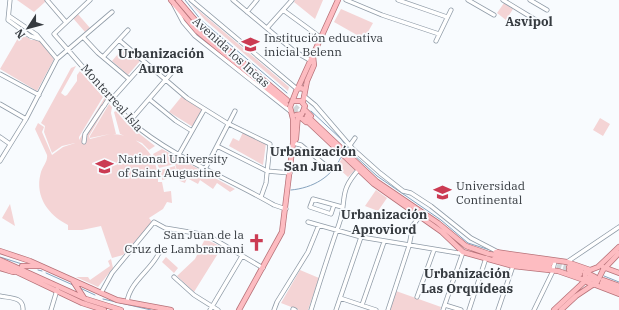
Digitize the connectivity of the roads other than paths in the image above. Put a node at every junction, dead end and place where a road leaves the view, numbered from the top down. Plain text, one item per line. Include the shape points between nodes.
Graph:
1 (48, 0) edge
2 (90, 0) edge
3 (178, 0) edge
4 (191, 0) edge
5 (233, 0) edge
6 (257, 0) edge
7 (292, 0) edge
8 (338, 0) edge
9 (346, 0) edge
10 (398, 0) edge
11 (468, 0) edge
12 (503, 0) edge
13 (530, 0) edge
14 (9, 1) edge
15 (172, 2) edge
16 (283, 10) junction
17 (450, 10) dead end
18 (547, 10) dead end
19 (112, 12) dead end
20 (247, 12) junction
21 (494, 15) dead end
22 (447, 17) junction
23 (65, 21) junction
24 (539, 22) dead end
25 (267, 28) junction
26 (128, 30) dead end
27 (439, 34) junction
28 (83, 37) junction
29 (320, 37) junction
30 (119, 40) junction
31 (436, 42) dead end
32 (215, 47) junction
33 (69, 50) junction
34 (220, 54) junction
35 (103, 57) junction
36 (57, 59) junction
37 (145, 62) junction
38 (312, 62) junction
39 (174, 70) dead end
40 (250, 70) junction
41 (0, 74) edge
42 (130, 79) junction
43 (165, 79) junction
44 (297, 90) junction
45 (304, 94) junction
46 (39, 95) junction
47 (110, 99) junction
48 (149, 99) junction
49 (293, 101) junction
50 (303, 102) junction
51 (0, 104) edge
52 (204, 110) junction
53 (305, 110) junction
54 (235, 111) dead end
55 (291, 112) junction
56 (298, 115) junction
57 (26, 119) junction
58 (303, 119) junction
59 (130, 121) junction
60 (227, 123) junction
61 (192, 131) junction
62 (0, 138) edge
63 (355, 138) dead end
64 (84, 142) dead end
65 (293, 142) junction
66 (10, 144) junction
67 (350, 145) junction
68 (217, 146) junction
69 (178, 156) junction
70 (347, 156) junction
71 (0, 161) edge
72 (205, 169) junction
73 (330, 169) dead end
74 (360, 169) junction
75 (267, 171) junction
76 (290, 173) junction
77 (261, 197) junction
78 (334, 205) junction
79 (342, 207) junction
80 (286, 209) junction
81 (422, 214) junction
82 (308, 222) dead end
83 (319, 225) junction
84 (619, 227) edge
85 (337, 230) junction
86 (361, 237) junction
87 (451, 237) junction
88 (384, 242) junction
89 (409, 246) junction
90 (619, 247) edge
91 (471, 248) junction
92 (434, 250) junction
93 (0, 251) edge
94 (160, 251) dead end
95 (463, 252) junction
96 (481, 252) junction
97 (498, 252) junction
98 (619, 253) edge
99 (469, 254) junction
100 (242, 256) junction
101 (486, 258) junction
102 (0, 260) edge
103 (610, 263) junction
104 (0, 264) edge
105 (12, 264) junction
106 (552, 265) junction
107 (42, 266) junction
108 (513, 266) junction
109 (568, 266) junction
110 (598, 267) junction
111 (605, 267) junction
112 (0, 268) edge
113 (263, 268) junction
114 (611, 269) junction
115 (580, 273) dead end
116 (619, 273) edge
117 (23, 274) junction
118 (588, 275) junction
119 (174, 277) dead end
120 (72, 280) junction
121 (597, 281) junction
122 (619, 286) edge
123 (57, 290) junction
124 (619, 290) edge
125 (101, 293) junction
126 (619, 294) edge
127 (0, 296) edge
128 (418, 297) dead end
129 (340, 298) junction
130 (86, 299) junction
131 (127, 302) junction
132 (362, 305) junction
133 (445, 305) junction
134 (211, 308) edge
135 (23, 310) edge
136 (51, 310) edge
137 (104, 310) edge
138 (121, 310) edge
139 (171, 310) edge
140 (218, 310) edge
141 (239, 310) edge
142 (274, 310) edge
143 (311, 310) edge
144 (336, 310) edge
145 (376, 310) edge
146 (388, 310) edge
147 (443, 310) edge
148 (461, 310) edge
149 (469, 310) edge
150 (498, 310) edge
151 (534, 310) edge
152 (554, 310) edge
153 (561, 310) edge

1 - 23 street
2 - 23 street
3 - 40 main road, Avenida los Incas via 200,27
4 - 44 street
5 - 20 street
6 - 20 street
7 - 16 street
8 - 29 main road
9 - 27 street
10 - 22 street
11 - 21 street
12 - 24 street
13 - 18 street
14 - 36 street via 8,20 40,40
15 - 32 main road, Avenida los Incas via 192,26
15 - 34 street, Avenida los Incas via 188,29
16 - 25 street
16 - 29 street
17 - 22 street
19 - 28 street
20 - 25 street
22 - 27 street
23 - 33 street, Monterreal Isla via 54,34
25 - 38 street via 294,51
26 - 30 street
27 - 31 street
28 - 33 street
28 - 35 street
29 - 38 main road via 312,54
30 - 35 street
30 - 37 street
32 - 34 main road
32 - 40 main road, Avenida los Incas via 286,102
33 - 36 street
33 - 47 street, Monterreal Isla
34 - 55 street, Avenida los Incas
35 - 42 street
36 - 46 street
37 - 42 street
37 - 43 street
38 - 44 main road
38 - 45 main road
39 - 43 street
40 - 49 main road
41 - 46 street
42 - 47 street
43 - 48 street
43 - 52 street
44 - 45 main road
44 - 45 main road via 298,96
44 - 49 main road
45 - 50 main road
45 - 67 street
46 - 57 street
47 - 59 street, Monterreal Isla
47 - 64 street via 85,134
48 - 59 street
48 - 61 street
49 - 50 main road
49 - 55 main road via 290,105
50 - 53 main road
51 - 57 street
52 - 60 street
52 - 61 street
53 - 56 main road
53 - 70 main road via 339,142
54 - 60 street
55 - 56 main road
55 - 65 main road
56 - 58 main road
57 - 66 street
58 - 65 main road
58 - 70 main road
59 - 69 street, Monterreal Isla
60 - 68 street
60 - 75 street via 270,144
61 - 69 street
62 - 66 street
63 - 67 street
65 - 73 street via 301,145
65 - 76 main road
66 - 71 street
67 - 97 street via 403,191 420,198 471,238
68 - 72 street
68 - 75 street
69 - 72 street, Monterreal Isla
70 - 74 main road
72 - 77 street, Monterreal Isla
74 - 79 street via 348,182 343,194
74 - 81 main road via 374,184
75 - 76 street
75 - 77 street
76 - 80 main road
77 - 80 street, Monterreal Isla
78 - 78 street via 312,198 310,207 331,214
78 - 79 street
79 - 85 street
80 - 113 main road via 281,236
81 - 87 main road
81 - 89 street via 413,225
82 - 83 street
83 - 85 street
83 - 142 street via 308,252
84 - 109 street
85 - 86 street
85 - 143 street
86 - 88 street
86 - 129 street
87 - 91 main road
87 - 95 main road
88 - 89 street
88 - 132 street
89 - 92 street
89 - 146 street
90 - 110 main road
91 - 96 main road
91 - 99 main road
92 - 95 street
92 - 128 street
93 - 107 main road
94 - 131 street via 156,260 132,288
95 - 99 main road
95 - 133 street
96 - 97 main road
96 - 106 main road
97 - 106 main road
98 - 103 main road
99 - 101 main road
100 - 113 street
100 - 125 street via 208,235 165,228 156,222 112,273
100 - 134 street
101 - 106 main road
101 - 108 main road
101 - 149 street
102 - 105 main road
103 - 111 main road
103 - 114 main road
104 - 117 main road
105 - 107 main road via 26,267
105 - 130 main road
106 - 108 main road
106 - 109 main road
106 - 118 main road
106 - 151 street
107 - 120 main road
108 - 150 street
109 - 115 main road
109 - 118 main road
110 - 111 main road
110 - 118 main road
111 - 114 main road
111 - 121 main road
112 - 117 main road
113 - 141 main road
114 - 116 main road
117 - 123 main road
118 - 121 main road
118 - 121 main road via 597,273
118 - 152 main road
119 - 134 street
120 - 125 main road
120 - 130 main road
121 - 122 main road
121 - 124 main road
121 - 126 main road
121 - 153 main road
123 - 136 street
123 - 137 main road via 82,303
125 - 131 main road
127 - 135 street via 20,300
129 - 132 street
129 - 144 street
130 - 138 main road
131 - 139 main road
132 - 145 street
133 - 147 street
133 - 148 street
134 - 140 street

